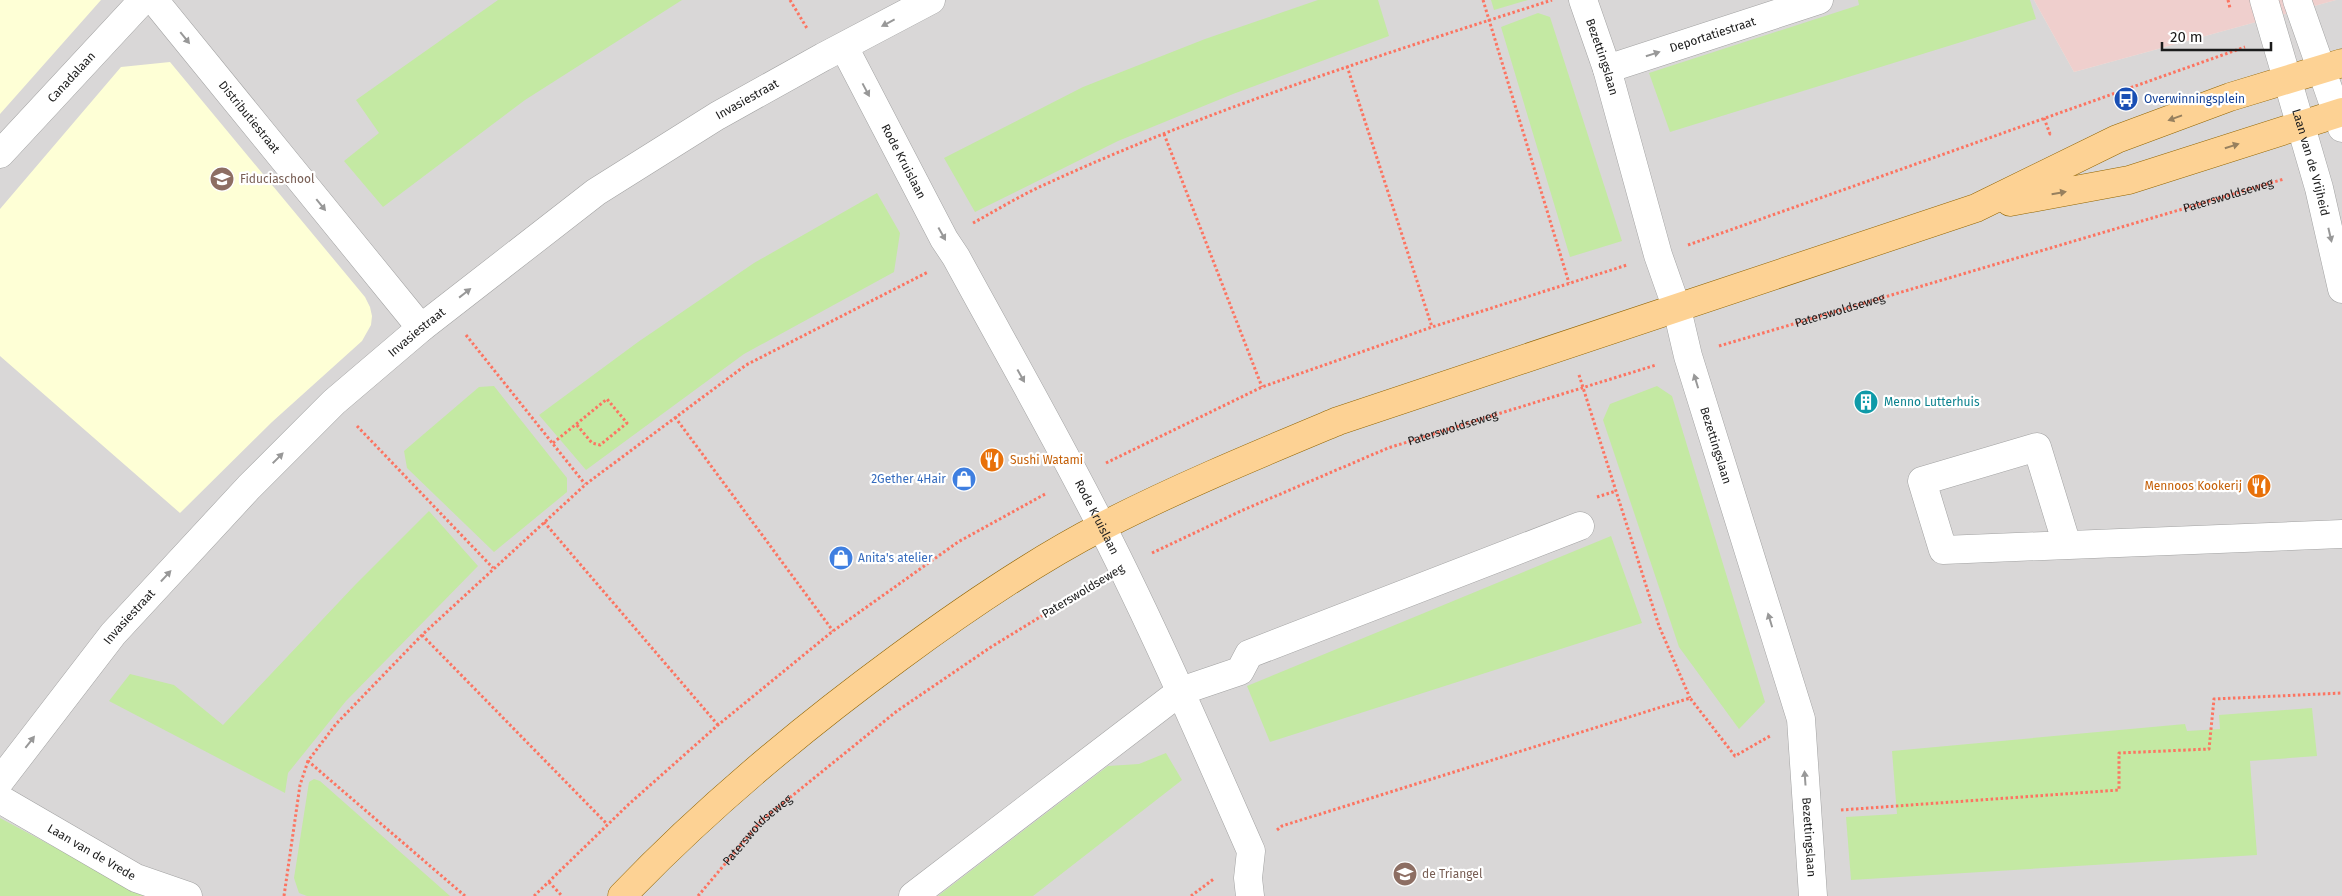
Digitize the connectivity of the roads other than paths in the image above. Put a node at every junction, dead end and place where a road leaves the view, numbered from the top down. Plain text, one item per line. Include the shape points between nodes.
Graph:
1 (143, 0) edge
2 (154, 0) edge
3 (931, 0) edge
4 (1583, 0) edge
5 (1819, 0) edge
6 (2264, 0) edge
7 (2297, 0) edge
8 (844, 47) junction
9 (2332, 66) edge
10 (1607, 69) junction
11 (2287, 80) junction
12 (2340, 118) edge
13 (2300, 125) junction
14 (0, 154) edge
15 (1976, 208) junction
16 (2342, 289) edge
17 (1677, 309) junction
18 (421, 328) junction
19 (1102, 526) junction
20 (1580, 526) dead end
21 (2342, 534) edge
22 (2067, 545) junction
23 (1181, 691) junction
24 (0, 781) edge
25 (0, 799) edge
26 (188, 896) edge
27 (622, 896) edge
28 (913, 896) edge
29 (1250, 896) edge
30 (1813, 896) edge

1 - 14 street, Canadalaan
2 -> 18 street, Distributiestraat
3 -> 8 street, Invasiestraat
4 - 10 street, Bezettingslaan
10 -> 5 street, Deportatiestraat
6 - 11 street, Laan van de Vrijheid
7 - 9 street
18 -> 8 street, Invasiestraat via 596,192 717,116
8 -> 19 street, Rode Kruislaan
9 - 11 main road
9 - 12 street
10 - 17 street, Bezettingslaan via 1658,255
11 - 13 street, Laan van de Vrijheid
11 -> 15 main road via 2230,97 2117,140
12 - 13 main road
15 -> 13 main road via 2129,180
13 -> 16 street, Laan van de Vrijheid
15 - 17 main road
17 - 19 main road via 1338,421
30 -> 17 street, Bezettingslaan via 1801,719 1688,356
24 -> 18 street, Invasiestraat via 113,634 249,487 334,402
19 - 23 street, Rode Kruislaan
19 - 27 main road via 948,621 846,696 674,842
20 - 23 street via 1249,654 1240,671
21 - 22 street
22 - 22 street via 1943,550 1922,482 2037,447
23 - 28 street
23 - 29 street, Rode Kruislaan via 1251,851
25 - 26 street, Laan van de Vrede via 136,878

